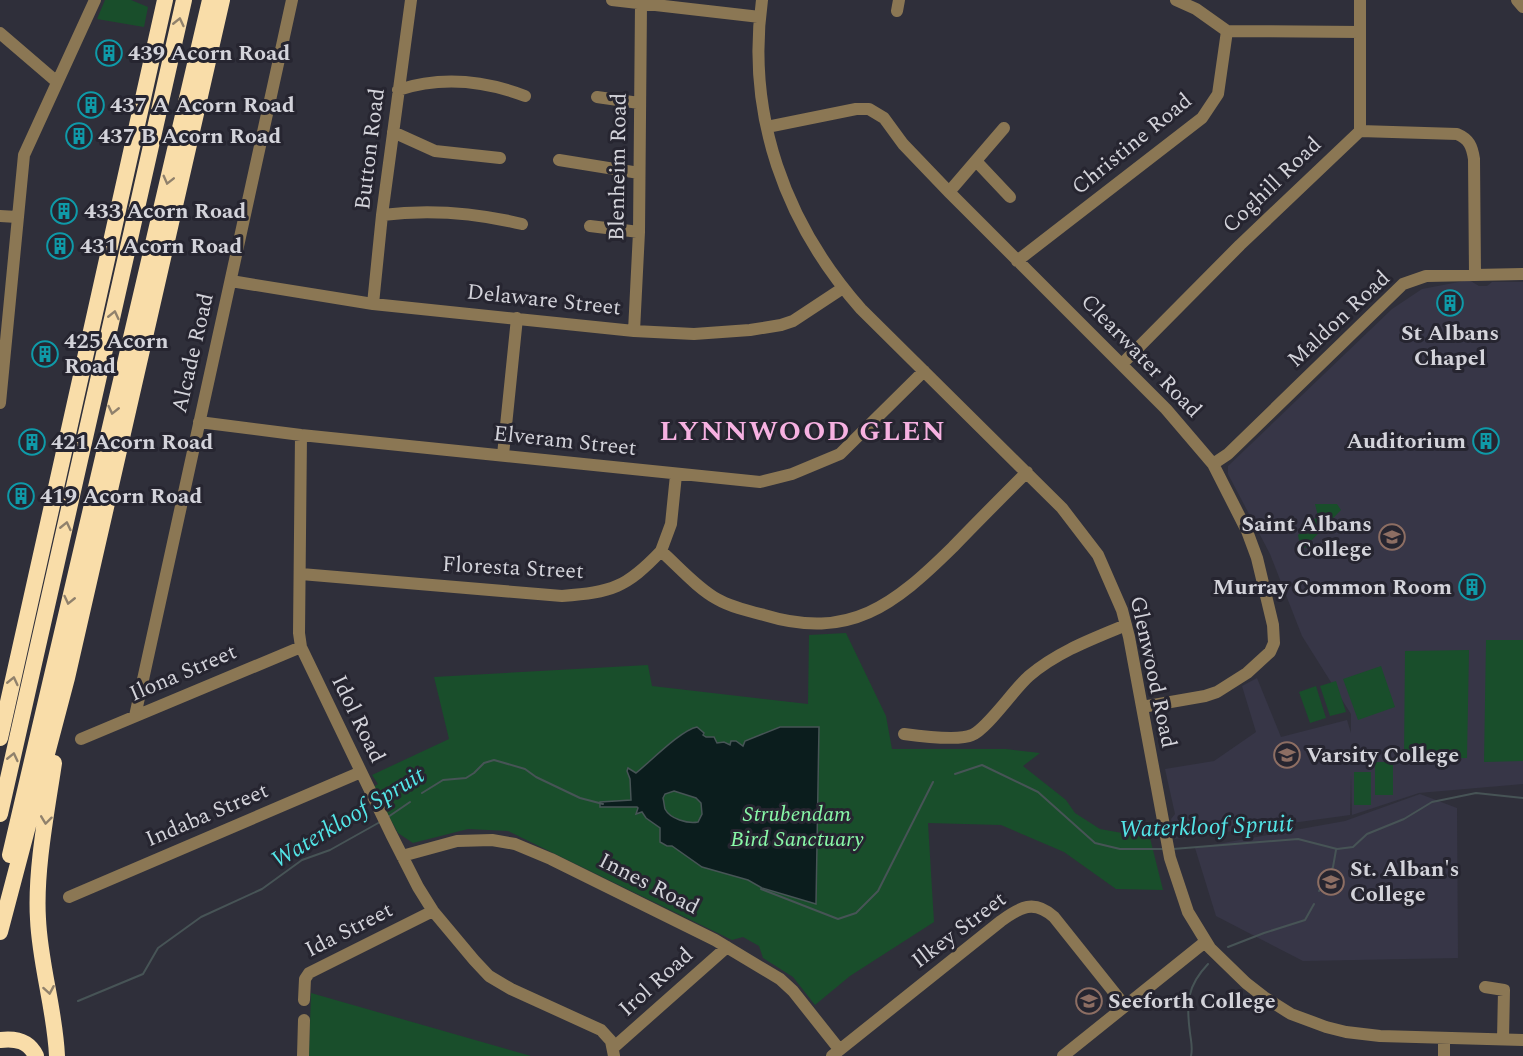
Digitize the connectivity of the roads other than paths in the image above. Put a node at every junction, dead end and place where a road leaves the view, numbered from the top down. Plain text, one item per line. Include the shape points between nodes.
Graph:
1 (95, 0) edge
2 (165, 0) edge
3 (184, 0) edge
4 (210, 0) edge
5 (222, 0) edge
6 (227, 0) edge
7 (292, 0) edge
8 (411, 0) edge
9 (612, 0) edge
10 (762, 0) edge
11 (1176, 0) edge
12 (1360, 0) edge
13 (1517, 0) edge
14 (641, 4) junction
15 (1523, 7) edge
16 (760, 17) junction
17 (1227, 31) junction
18 (1360, 32) junction
19 (0, 33) edge
20 (205, 81) junction
21 (57, 82) junction
22 (398, 90) junction
23 (525, 96) dead end
24 (597, 97) dead end
25 (639, 103) junction
26 (767, 127) junction
27 (1004, 128) dead end
28 (1360, 131) junction
29 (393, 132) junction
30 (500, 159) dead end
31 (559, 160) dead end
32 (976, 161) junction
33 (639, 173) junction
34 (949, 192) junction
35 (1010, 197) dead end
36 (382, 215) junction
37 (0, 216) edge
38 (17, 217) junction
39 (522, 224) dead end
40 (590, 226) dead end
41 (639, 232) junction
42 (1017, 261) junction
43 (1475, 274) junction
44 (1523, 274) edge
45 (231, 281) junction
46 (843, 288) junction
47 (373, 304) junction
48 (517, 318) junction
49 (634, 331) junction
50 (1122, 364) junction
51 (924, 371) junction
52 (0, 403) edge
53 (199, 422) junction
54 (301, 435) junction
55 (504, 456) junction
56 (1213, 464) junction
57 (1027, 472) junction
58 (676, 475) junction
59 (661, 551) junction
60 (301, 574) junction
61 (1126, 625) junction
62 (301, 647) junction
63 (67, 678) junction
64 (1142, 707) junction
65 (135, 716) junction
66 (904, 734) dead end
67 (0, 738) edge
68 (81, 739) dead end
69 (361, 772) junction
70 (0, 814) edge
71 (402, 856) junction
72 (0, 897) edge
73 (69, 897) dead end
74 (433, 911) junction
75 (0, 932) edge
76 (1205, 942) junction
77 (727, 947) junction
78 (1485, 987) dead end
79 (304, 1000) dead end
80 (1125, 1006) junction
81 (304, 1020) dead end
82 (1444, 1038) junction
83 (0, 1040) edge
84 (1503, 1040) junction
85 (1523, 1040) edge
86 (614, 1052) edge
87 (836, 1053) edge
88 (36, 1056) edge
89 (57, 1056) edge
90 (303, 1056) edge
91 (1063, 1056) edge
92 (1444, 1056) edge

1 - 21 street
67 -> 2 highway
70 -> 3 highway
4 -> 72 highway
5 - 20 highway
6 - 20 highway
7 - 45 street, Alcade Road
8 - 22 street, Button Road
9 - 14 street
10 - 16 street, Glenwood Road
11 - 17 street
12 - 18 street
13 - 15 street
14 - 16 street
14 - 25 street, Blenheim Road
16 - 26 street, Glenwood Road via 758,61
17 - 18 street
17 - 42 street, Christine Road via 1218,94 1202,118
18 - 28 street
19 - 21 street
20 - 63 highway
21 - 38 street via 24,155
22 - 23 street via 416,84 463,81
22 - 29 street, Button Road
24 - 25 street
25 - 33 street, Blenheim Road
26 - 34 street, Clearwater Road via 869,109 884,118
26 - 46 street, Glenwood Road via 777,169 796,213
27 - 32 street
28 - 43 street via 1457,134 1470,143 1474,159
28 - 50 street, Coghill Road
29 - 30 street via 435,151
29 - 36 street, Button Road
31 - 33 street
32 - 34 street
32 - 35 street
33 - 41 street, Blenheim Road
34 - 42 street, Clearwater Road
36 - 39 street via 462,213
36 - 47 street, Button Road
37 - 38 street
38 - 52 street
40 - 41 street
41 - 49 street, Blenheim Road
42 - 50 street, Clearwater Road
43 - 44 street, Maldon Road
43 - 56 street, Maldon Road via 1426,276 1403,284 1228,454
45 - 47 street, Delaware Street
45 - 53 street, Alcade Road
46 - 49 street, Delaware Street via 781,325 704,334
46 - 51 street, Glenwood Road
47 - 48 street, Delaware Street
48 - 49 street, Delaware Street
48 - 55 street
50 - 56 street, Clearwater Road
51 - 57 street, Glenwood Road
51 - 58 street, Elveram Street via 848,447 828,460 760,482
53 - 54 street, Elveram Street
53 - 65 street, Alcade Road
54 - 55 street, Elveram Street
54 - 60 street, Idol Road
55 - 58 street, Elveram Street
56 - 64 street, Clearwater Road via 1257,558 1273,625 1273,645 1262,661 1222,690
57 - 59 street via 915,584 881,607 854,619 790,623 731,605 711,595
57 - 61 street, Glenwood Road via 1086,538 1108,577
58 - 59 street via 671,524
59 - 60 street, Floresta Street via 621,585 562,596
60 - 62 street, Idol Road
61 - 64 street, Glenwood Road
61 - 66 street via 1059,655 1031,674 975,734
62 - 65 street, Ilona Street
62 - 69 street, Idol Road
63 - 75 highway
63 -> 89 highway via 38,905 38,932
64 - 76 street, Glenwood Road via 1170,858 1188,912
65 - 68 street, Ilona Street
69 - 71 street, Idol Road
69 - 73 street, Indaba Street
71 - 74 street, Idol Road
71 - 77 street, Innes Road via 463,841 515,844
74 - 79 street, Ida Street via 311,972 305,979
74 - 86 street, Idol Road via 489,976 601,1030
76 - 80 street
76 - 82 street, Glenwood Road via 1250,987 1306,1020 1351,1033
77 - 86 street, Irol Road
77 - 87 street, Innes Road via 784,982
78 - 84 street via 1504,990
80 - 87 street, Ilkey Street via 1054,917 1041,908 1025,906
80 - 91 street
81 - 90 street
82 - 84 street, Glenwood Road
82 - 92 street
83 - 88 highway via 21,1041
84 - 85 street, Glenwood Road

